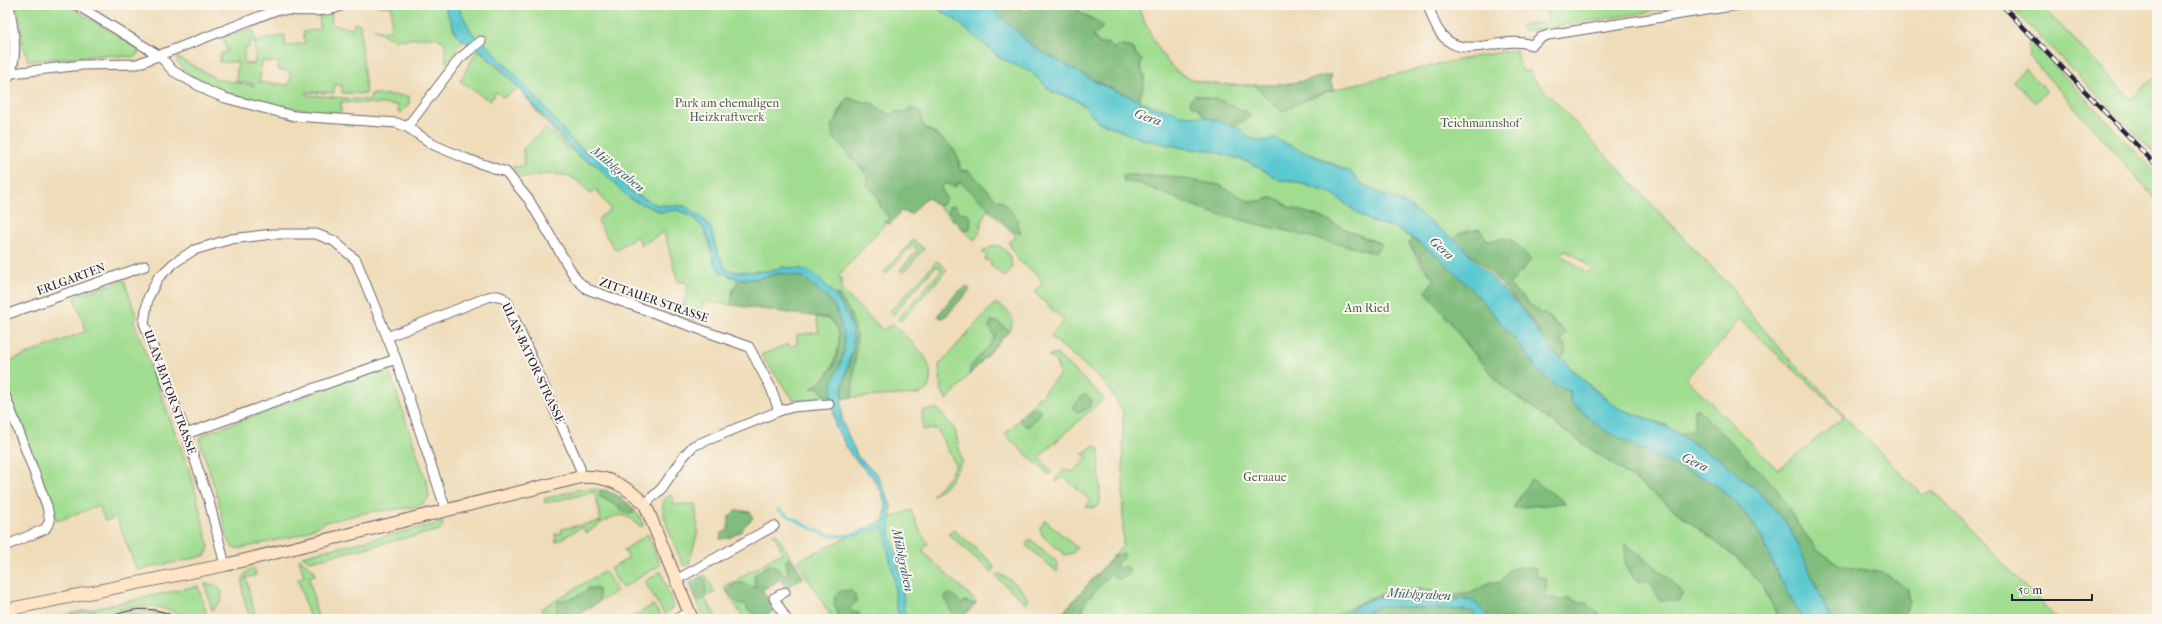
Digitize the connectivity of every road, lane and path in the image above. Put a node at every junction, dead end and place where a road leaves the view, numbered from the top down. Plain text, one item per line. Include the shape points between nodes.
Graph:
1 (9, 5) edge
2 (289, 5) edge
3 (343, 5) edge
4 (1428, 5) edge
5 (1738, 5) edge
6 (79, 6) edge
7 (278, 9) junction
8 (481, 41) dead end
9 (160, 56) junction
10 (9, 59) edge
11 (12, 73) junction
12 (5, 82) edge
13 (407, 127) junction
14 (145, 266) dead end
15 (5, 315) edge
16 (387, 337) junction
17 (396, 359) junction
18 (5, 395) edge
19 (829, 404) dead end
20 (779, 411) junction
21 (186, 434) junction
22 (581, 477) junction
23 (645, 504) junction
24 (446, 510) junction
25 (774, 526) dead end
26 (5, 546) edge
27 (225, 565) junction
28 (676, 580) junction
29 (785, 592) dead end
30 (5, 610) edge
31 (691, 615) edge
32 (676, 619) edge
33 (786, 619) edge

1 - 10 street via 14,40
2 - 7 street
3 - 7 street via 326,9
4 - 5 street via 1437,29 1455,45 1475,48 1515,41 1532,46 1540,38 1548,35
6 - 9 street, ZITTAUER STRASSE
7 - 9 street
8 - 13 street via 460,58
9 - 11 street via 137,64 82,64
9 - 13 street, ZITTAUER STRASSE via 173,71 225,98 294,116 382,121
10 - 11 street
11 - 12 street
13 - 20 street, ZITTAUER STRASSE via 434,145 467,160 506,172 530,200 576,279 587,289 749,347 771,388
14 - 15 street, ERLGARTEN
16 - 17 street, ULAN-BATOR-STRASSE
16 - 21 street, ULAN-BATOR-STRASSE via 359,265 334,241 316,234 273,234 231,239 194,250 174,263 158,278 148,298 144,323
16 - 22 street, ULAN-BATOR-STRASSE via 488,297 503,298 508,302 580,468
17 - 21 street
17 - 24 street, ULAN-BATOR-STRASSE
18 - 26 street via 47,506 50,521 45,529
19 - 20 street
20 - 23 street via 693,446 662,488
21 - 27 street, ULAN-BATOR-STRASSE via 209,501
22 - 23 street via 595,476 615,481
22 - 24 street
23 - 28 street
24 - 27 street
25 - 28 street
27 - 30 street
28 - 31 street
29 - 33 street via 774,598
31 - 32 street

